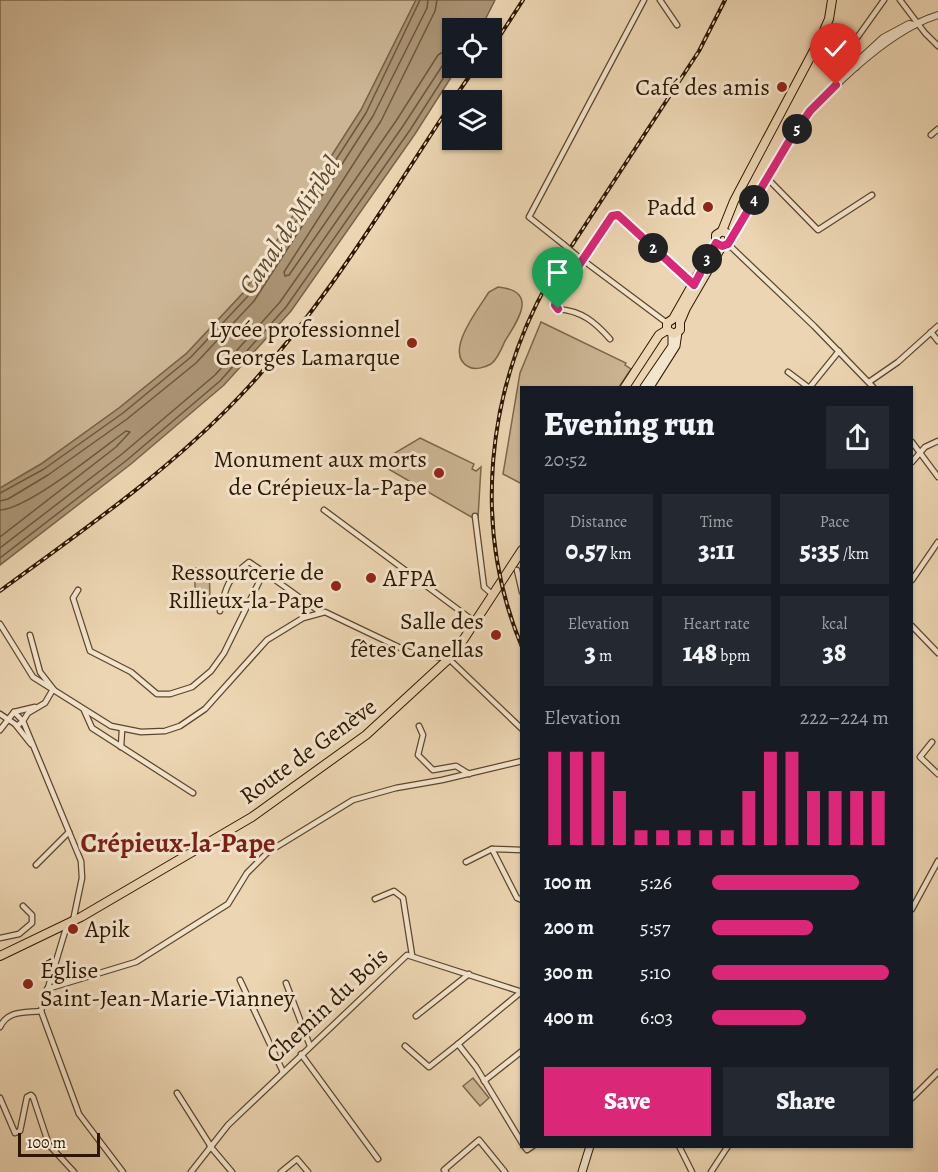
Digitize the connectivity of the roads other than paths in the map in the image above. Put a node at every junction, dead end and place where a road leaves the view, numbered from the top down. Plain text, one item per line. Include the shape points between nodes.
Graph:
1 (644, 0) edge
2 (660, 0) edge
3 (832, 0) edge
4 (884, 0) edge
5 (900, 0) edge
6 (938, 15) edge
7 (915, 24) junction
8 (677, 25) dead end
9 (822, 35) junction
10 (938, 46) edge
11 (938, 129) edge
12 (931, 135) dead end
13 (767, 178) junction
14 (872, 195) dead end
15 (724, 239) junction
16 (583, 260) junction
17 (694, 285) junction
18 (938, 326) edge
19 (673, 327) junction
20 (931, 332) junction
21 (610, 339) dead end
22 (938, 341) edge
23 (839, 351) junction
24 (788, 372) dead end
25 (650, 382) edge
26 (871, 385) edge
27 (626, 386) edge
28 (808, 386) edge
29 (810, 386) edge
30 (938, 441) edge
31 (913, 443) edge
32 (920, 453) junction
33 (913, 461) edge
34 (938, 477) edge
35 (324, 510) dead end
36 (475, 516) dead end
37 (938, 542) edge
38 (520, 554) edge
39 (514, 568) junction
40 (264, 572) junction
41 (520, 574) edge
42 (913, 579) edge
43 (520, 586) edge
44 (78, 590) dead end
45 (493, 595) junction
46 (220, 611) dead end
47 (321, 613) junction
48 (475, 622) junction
49 (0, 624) edge
50 (913, 627) edge
51 (30, 635) dead end
52 (938, 653) edge
53 (449, 659) junction
54 (54, 692) junction
55 (38, 707) junction
56 (84, 710) junction
57 (14, 712) junction
58 (0, 714) edge
59 (9, 719) junction
60 (23, 721) junction
61 (17, 726) junction
62 (419, 726) dead end
63 (520, 727) edge
64 (0, 730) edge
65 (122, 730) junction
66 (932, 742) dead end
67 (121, 747) junction
68 (33, 749) junction
69 (520, 761) edge
70 (469, 774) junction
71 (938, 774) edge
72 (193, 793) dead end
73 (69, 832) junction
74 (492, 849) junction
75 (520, 849) edge
76 (938, 861) edge
77 (466, 862) dead end
78 (36, 865) dead end
79 (375, 899) dead end
80 (520, 899) edge
81 (23, 906) dead end
82 (913, 907) edge
83 (70, 922) junction
84 (19, 934) junction
85 (0, 938) edge
86 (23, 945) junction
87 (412, 955) junction
88 (0, 956) edge
89 (469, 974) junction
90 (240, 980) dead end
91 (286, 983) dead end
92 (47, 989) junction
93 (520, 991) edge
94 (520, 994) edge
95 (41, 1011) junction
96 (417, 1016) dead end
97 (0, 1027) edge
98 (458, 1044) junction
99 (310, 1046) junction
100 (405, 1046) dead end
101 (520, 1053) edge
102 (302, 1054) junction
103 (284, 1072) junction
104 (938, 1072) edge
105 (484, 1081) junction
106 (177, 1093) dead end
107 (913, 1097) edge
108 (0, 1098) edge
109 (520, 1140) edge
110 (210, 1146) junction
111 (591, 1148) edge
112 (680, 1148) edge
113 (727, 1148) edge
114 (378, 1159) dead end
115 (74, 1172) edge
116 (123, 1172) edge
117 (191, 1172) edge
118 (232, 1172) edge
119 (281, 1172) edge
120 (308, 1172) edge
121 (446, 1172) edge
122 (505, 1172) edge
123 (583, 1172) edge
124 (692, 1172) edge
125 (711, 1172) edge

1 - 16 street, bridge via 529,217
2 - 8 street
3 - 9 main road
4 - 9 street via 849,49 843,51
5 - 7 street
6 - 7 street
7 - 10 street
7 - 13 street via 855,67 810,111
9 - 15 main road via 734,201
11 - 12 street
13 - 14 street via 818,230
13 - 15 street via 737,227
15 - 17 main road
15 - 19 main road
15 - 23 street
16 - 17 street via 612,216 618,215
16 - 19 street
16 - 21 street via 555,305 594,321
17 - 19 main road
18 - 20 street
19 - 25 main road via 676,346
19 - 27 main road via 659,335
20 - 22 street
20 - 26 street
23 - 26 street
23 - 29 street
24 - 28 street
30 - 32 street
31 - 32 street
32 - 33 street
32 - 34 street
35 - 48 street
36 - 45 street via 484,587
37 - 42 street
38 - 39 main road, Route de Genève
39 - 41 street
39 - 43 street
39 - 45 main road, Route de Genève
40 - 44 street via 245,614 211,671 192,687 163,695 131,672 90,651 74,598
40 - 46 street via 249,562 233,574
40 - 47 street
45 - 48 main road, Route de Genève
47 - 53 street via 334,615 409,652
47 - 65 street via 303,618 267,640 195,718 165,731
48 - 53 main road, Route de Genève
49 - 54 street via 33,677
50 - 52 street
51 - 54 street via 39,672
53 - 63 street
53 - 83 main road, Route de Genève via 382,722 292,790
54 - 55 street
54 - 56 street
55 - 57 street
55 - 60 street via 27,713
56 - 65 street
56 - 67 street via 92,728
57 - 59 street
57 - 60 street
58 - 59 street
59 - 61 street
59 - 64 street
60 - 61 street
60 - 68 street
61 - 68 street
62 - 70 street via 423,735 418,754 433,770 456,766
65 - 67 street
66 - 71 street via 920,757
67 - 72 street
68 - 73 street
69 - 70 street
70 - 92 street via 352,800 268,852 247,873 224,907 136,962
73 - 78 street
73 - 83 street via 82,870
74 - 75 street
74 - 77 street
74 - 80 street
76 - 82 street
79 - 87 street via 394,891 403,898
81 - 84 street via 32,919
83 - 86 main road, Route de Genève
83 - 92 street
84 - 85 street
84 - 86 street
86 - 88 main road, Route de Genève
87 - 89 street, Chemin du Bois
87 - 99 street, Chemin du Bois via 401,958
89 - 93 street, Chemin du Bois
89 - 96 street
90 - 103 street
91 - 99 street
92 - 95 street
94 - 98 street
95 - 97 street via 14,1014 5,1018
95 - 116 street via 79,1114
98 - 100 street via 429,1068
98 - 105 street
99 - 102 street, Chemin du Bois
101 - 105 street
102 - 103 street, Chemin du Bois
102 - 114 street
103 - 110 street, Chemin du Bois
104 - 107 street
105 - 109 street
106 - 110 street
108 - 115 street via 15,1133 20,1131 27,1097 33,1097 48,1145
110 - 117 street, Chemin du Bois
110 - 118 street
111 - 123 main road
112 - 124 street
113 - 125 street
119 - 120 street via 297,1159
121 - 122 street via 478,1140

